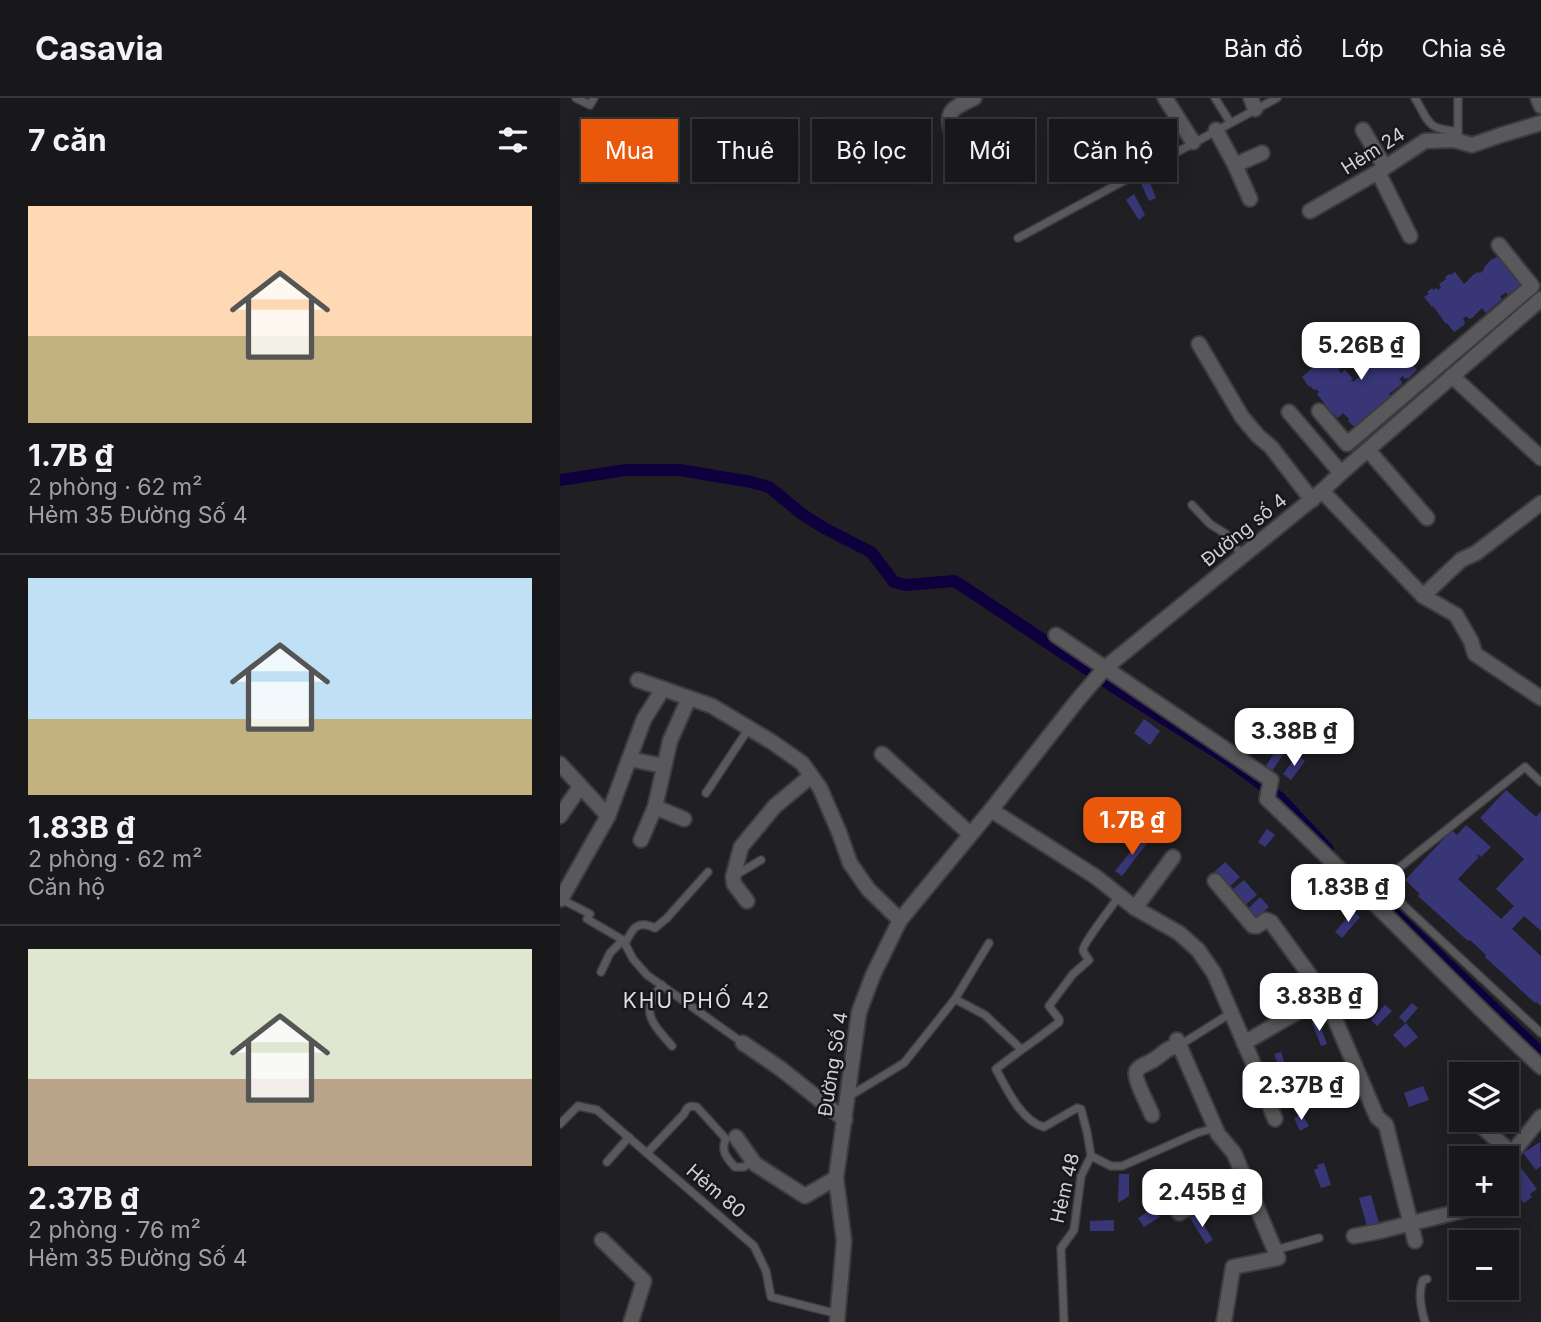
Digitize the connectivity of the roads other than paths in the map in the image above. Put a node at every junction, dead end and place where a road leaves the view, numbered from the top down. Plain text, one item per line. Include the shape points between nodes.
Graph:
1 (576, 98) edge
2 (594, 98) edge
3 (974, 98) edge
4 (1165, 98) edge
5 (1215, 98) edge
6 (1277, 98) edge
7 (1415, 98) edge
8 (1458, 98) edge
9 (1538, 98) edge
10 (1253, 103) edge
11 (1541, 106) edge
12 (950, 119) edge
13 (1230, 122) junction
14 (1541, 123) edge
15 (1216, 130) junction
16 (1363, 130) dead end
17 (1458, 136) junction
18 (1193, 142) junction
19 (1262, 153) dead end
20 (1235, 165) junction
21 (1381, 170) junction
22 (1250, 199) dead end
23 (1310, 211) dead end
24 (1410, 236) dead end
25 (1018, 238) dead end
26 (1499, 245) dead end
27 (1541, 299) edge
28 (1500, 314) junction
29 (1512, 324) junction
30 (1199, 344) dead end
31 (1452, 376) junction
32 (1319, 411) dead end
33 (1289, 412) dead end
34 (1367, 450) junction
35 (1541, 458) edge
36 (1341, 473) junction
37 (1317, 496) junction
38 (1541, 503) edge
39 (1192, 505) dead end
40 (1427, 518) dead end
41 (1242, 555) junction
42 (1423, 596) junction
43 (1056, 635) dead end
44 (1105, 668) junction
45 (638, 680) dead end
46 (663, 689) junction
47 (689, 698) junction
48 (1541, 698) edge
49 (749, 727) junction
50 (882, 754) dead end
51 (629, 759) junction
52 (560, 764) edge
53 (664, 766) junction
54 (811, 775) junction
55 (1541, 782) edge
56 (580, 787) junction
57 (706, 793) dead end
58 (655, 807) junction
59 (991, 810) junction
60 (560, 816) edge
61 (607, 816) junction
62 (684, 819) dead end
63 (970, 834) junction
64 (642, 840) dead end
65 (1173, 857) dead end
66 (761, 860) dead end
67 (708, 872) dead end
68 (733, 877) junction
69 (1215, 881) dead end
70 (1119, 896) junction
71 (561, 899) edge
72 (747, 901) dead end
73 (1135, 908) junction
74 (900, 920) junction
75 (624, 942) junction
76 (989, 943) dead end
77 (601, 972) dead end
78 (662, 985) junction
79 (1325, 996) junction
80 (955, 999) junction
81 (1231, 1012) junction
82 (1541, 1033) edge
83 (743, 1043) joint
84 (1178, 1043) junction
85 (1244, 1043) junction
86 (672, 1046) dead end
87 (1021, 1049) junction
88 (1541, 1067) edge
89 (848, 1098) junction
90 (1153, 1115) dead end
91 (1541, 1118) edge
92 (1275, 1119) dead end
93 (845, 1120) junction
94 (560, 1124) edge
95 (1215, 1128) junction
96 (1485, 1132) edge
97 (629, 1137) junction
98 (736, 1137) dead end
99 (1499, 1146) edge
100 (1517, 1146) edge
101 (647, 1153) junction
102 (1091, 1156) junction
103 (753, 1160) junction
104 (607, 1162) dead end
105 (836, 1178) junction
106 (1244, 1178) junction
107 (1179, 1213) dead end
108 (1449, 1214) edge
109 (1411, 1224) junction
110 (1354, 1236) dead end
111 (1319, 1238) dead end
112 (601, 1240) dead end
113 (1415, 1241) dead end
114 (1275, 1250) junction
115 (1427, 1279) dead end
116 (838, 1318) edge
117 (631, 1322) edge
118 (1064, 1322) edge
119 (1224, 1322) edge
120 (1425, 1322) edge

1 - 2 lane via 590,105
3 - 12 street via 957,106
4 - 18 street
5 - 13 lane
6 - 10 lane
7 - 17 lane via 1434,128
8 - 17 lane
9 - 11 street
10 - 13 lane
13 - 15 lane
14 - 17 street, Hẻm 24 via 1472,145
15 - 18 lane
15 - 20 street
16 - 21 street
17 - 21 street, Hẻm 24 via 1426,141
18 - 25 lane
19 - 20 street
20 - 22 street
21 - 23 street, Hẻm 24
21 - 24 street
26 - 28 street via 1532,286
27 - 29 street, Đường số 4
28 - 29 street
28 - 32 street via 1347,444
29 - 31 street, Đường số 4
30 - 37 street via 1242,417
31 - 34 street, Đường số 4
31 - 35 street
33 - 36 street
34 - 36 street, Đường số 4
34 - 40 street
36 - 37 street, Đường số 4
37 - 41 street, Đường số 4
37 - 42 street
38 - 42 street via 1461,560
39 - 41 lane via 1226,534
41 - 44 street, Đường số 4
42 - 48 street via 1457,615 1475,654
43 - 44 street
44 - 59 street, Đường số 4
44 - 88 street via 1271,780 1267,799
45 - 46 street
46 - 47 street
46 - 51 street
47 - 49 street
47 - 53 street
49 - 54 street via 802,763
49 - 57 lane
50 - 63 street
51 - 53 street
51 - 61 street
52 - 56 street
53 - 58 street
54 - 68 street via 775,806 741,847
54 - 74 street via 850,863 867,888
55 - 82 lane via 1525,767 1391,875 1388,891
56 - 60 street
56 - 61 street
58 - 62 street
58 - 64 street
59 - 63 street, Đường Số 4
59 - 70 street
61 - 71 street
63 - 74 street, Đường Số 4
65 - 73 street
66 - 68 lane
67 - 75 lane via 655,928 636,927
68 - 72 street
69 - 79 street via 1253,926 1271,922
70 - 73 street
70 - 87 lane via 1084,947 1089,960 1049,1006 1059,1022
71 - 75 lane via 590,914 587,919
73 - 81 street via 1179,933 1198,950
74 - 89 street, Đường Số 4 via 859,1012
75 - 77 lane via 610,953
75 - 78 lane via 638,965
76 - 80 lane
78 - 83 lane
78 - 86 lane via 653,995 649,1011 651,1021
79 - 85 street
79 - 109 street via 1377,1117 1386,1125
80 - 87 lane via 985,1015
80 - 89 lane via 904,1063
81 - 84 lane
81 - 85 street
83 - 93 street
84 - 90 street via 1136,1072
84 - 95 street
85 - 92 street
87 - 102 lane, Hẻm 48 via 996,1069 1013,1102 1044,1127 1081,1109
89 - 93 street, Đường Số 4
91 - 100 street
93 - 105 street, Đường Số 4
94 - 97 lane, Hẻm 80 via 578,1106 597,1110
95 - 102 lane via 1122,1167
95 - 106 street via 1234,1153
96 - 99 street
97 - 101 lane, Hẻm 80
97 - 104 lane
98 - 103 street
101 - 103 lane via 692,1106 726,1139 723,1151 735,1167
101 - 116 lane, Hẻm 80 via 754,1246 771,1297
102 - 118 lane, Hẻm 48 via 1080,1176 1074,1230 1061,1248
103 - 105 street via 805,1196
105 - 116 street, Đường Số 4 via 844,1241
106 - 107 street
106 - 114 street
108 - 109 street
109 - 110 street
109 - 113 street
111 - 114 lane
112 - 117 street via 644,1281
114 - 119 street via 1278,1258 1233,1267
115 - 120 lane via 1421,1286

